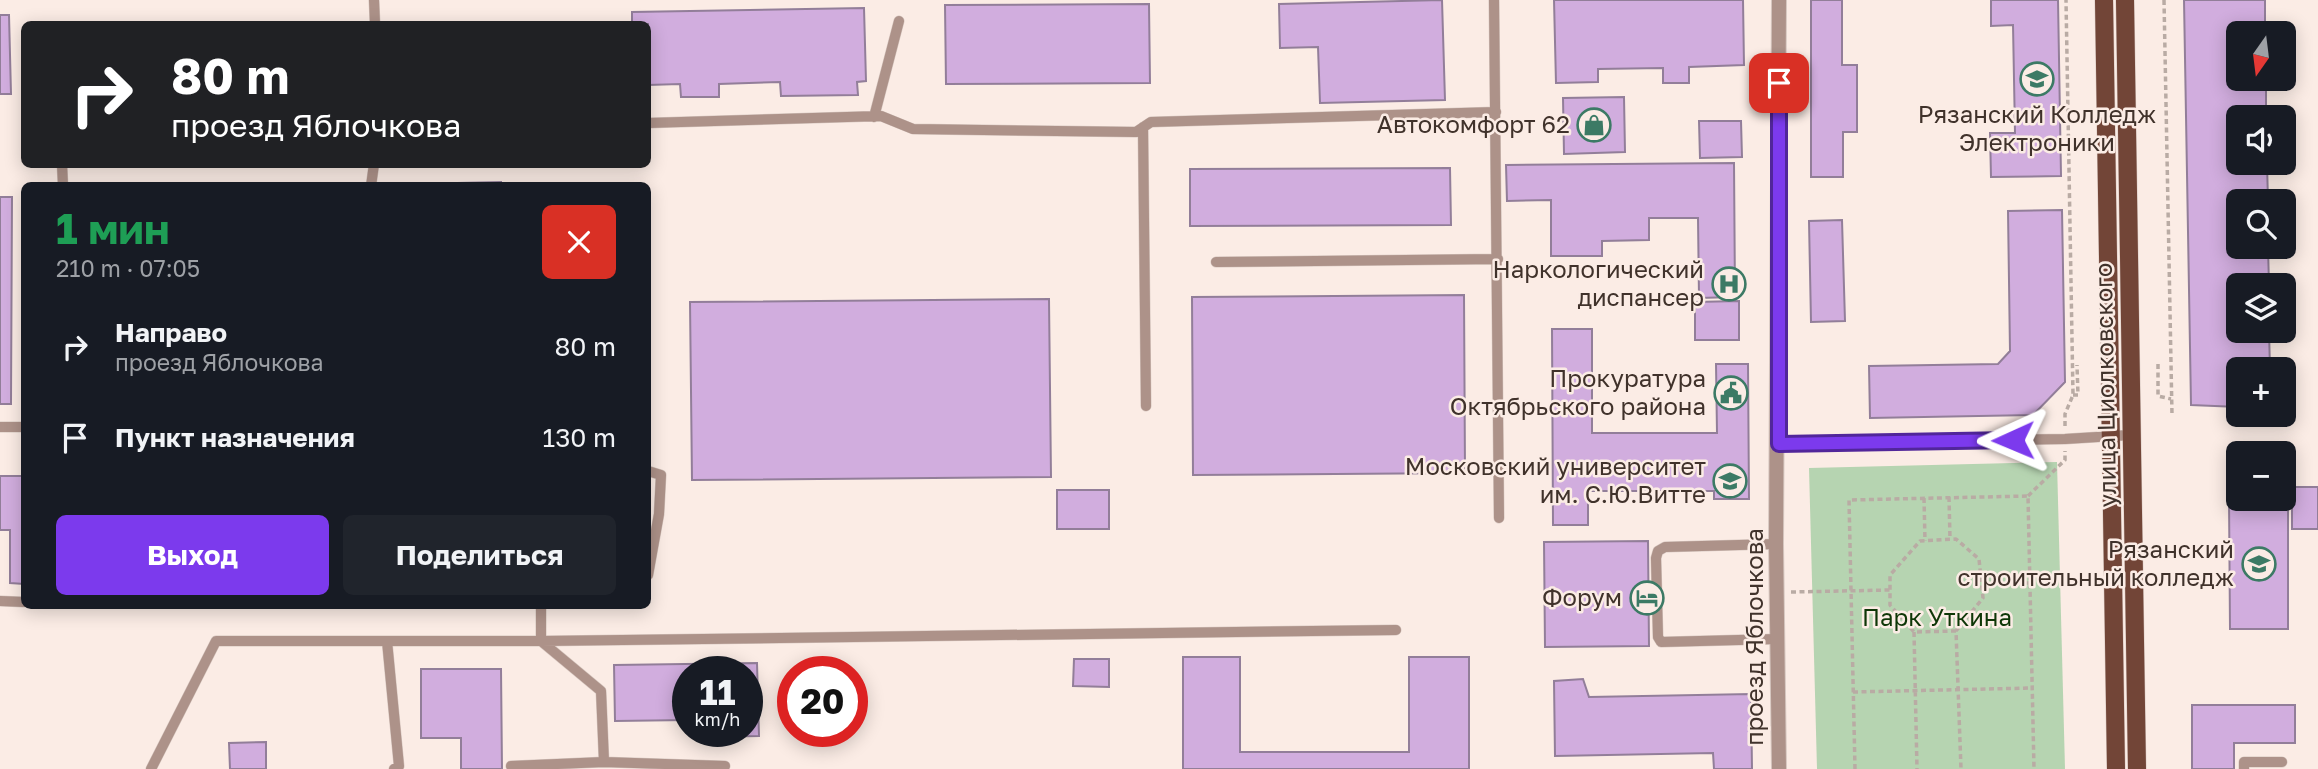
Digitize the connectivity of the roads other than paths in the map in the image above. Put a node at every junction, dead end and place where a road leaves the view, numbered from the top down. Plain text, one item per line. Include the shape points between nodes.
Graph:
1 (374, 0) edge
2 (1494, 0) edge
3 (1779, 0) edge
4 (2104, 0) edge
5 (2125, 0) edge
6 (375, 21) edge
7 (899, 21) dead end
8 (1496, 113) junction
9 (874, 117) junction
10 (651, 124) edge
11 (1143, 127) junction
12 (1498, 259) junction
13 (1216, 262) dead end
14 (1146, 406) dead end
15 (0, 427) edge
16 (21, 427) edge
17 (2130, 435) junction
18 (2108, 436) junction
19 (1779, 444) junction
20 (651, 472) edge
21 (1499, 518) dead end
22 (1776, 544) junction
23 (651, 558) edge
24 (0, 601) edge
25 (21, 601) edge
26 (541, 609) edge
27 (1396, 630) dead end
28 (1777, 639) junction
29 (387, 641) junction
30 (541, 641) junction
31 (604, 762) junction
32 (2282, 762) dead end
33 (512, 766) dead end
34 (725, 766) dead end
35 (151, 769) edge
36 (394, 769) edge
37 (1779, 769) edge
38 (2116, 769) edge
39 (2137, 769) edge
40 (2244, 769) edge

1 - 6 lane
2 - 8 lane
3 - 19 street, проезд Яблочкова
4 - 18 main road, улица Циолковского
5 - 17 main road, улица Циолковского
7 - 9 lane
8 - 11 lane via 1151,122
8 - 12 lane
9 - 10 lane
9 - 11 lane via 913,130 1136,132
11 - 14 lane
12 - 13 lane
12 - 21 lane
15 - 16 lane
17 - 18 lane
17 - 39 main road, улица Циолковского
18 - 19 lane
18 - 38 main road, улица Циолковского
19 - 22 street, проезд Яблочкова
20 - 23 lane via 661,475
22 - 28 street, проезд Яблочкова
22 - 28 lane via 1665,547 1656,558 1661,642
24 - 25 lane
26 - 30 lane
27 - 30 lane
28 - 37 street, проезд Яблочкова
29 - 30 lane
29 - 35 lane via 216,641
29 - 36 lane via 399,766
30 - 31 lane via 600,691
31 - 33 lane
31 - 34 lane
32 - 40 lane via 2244,762

